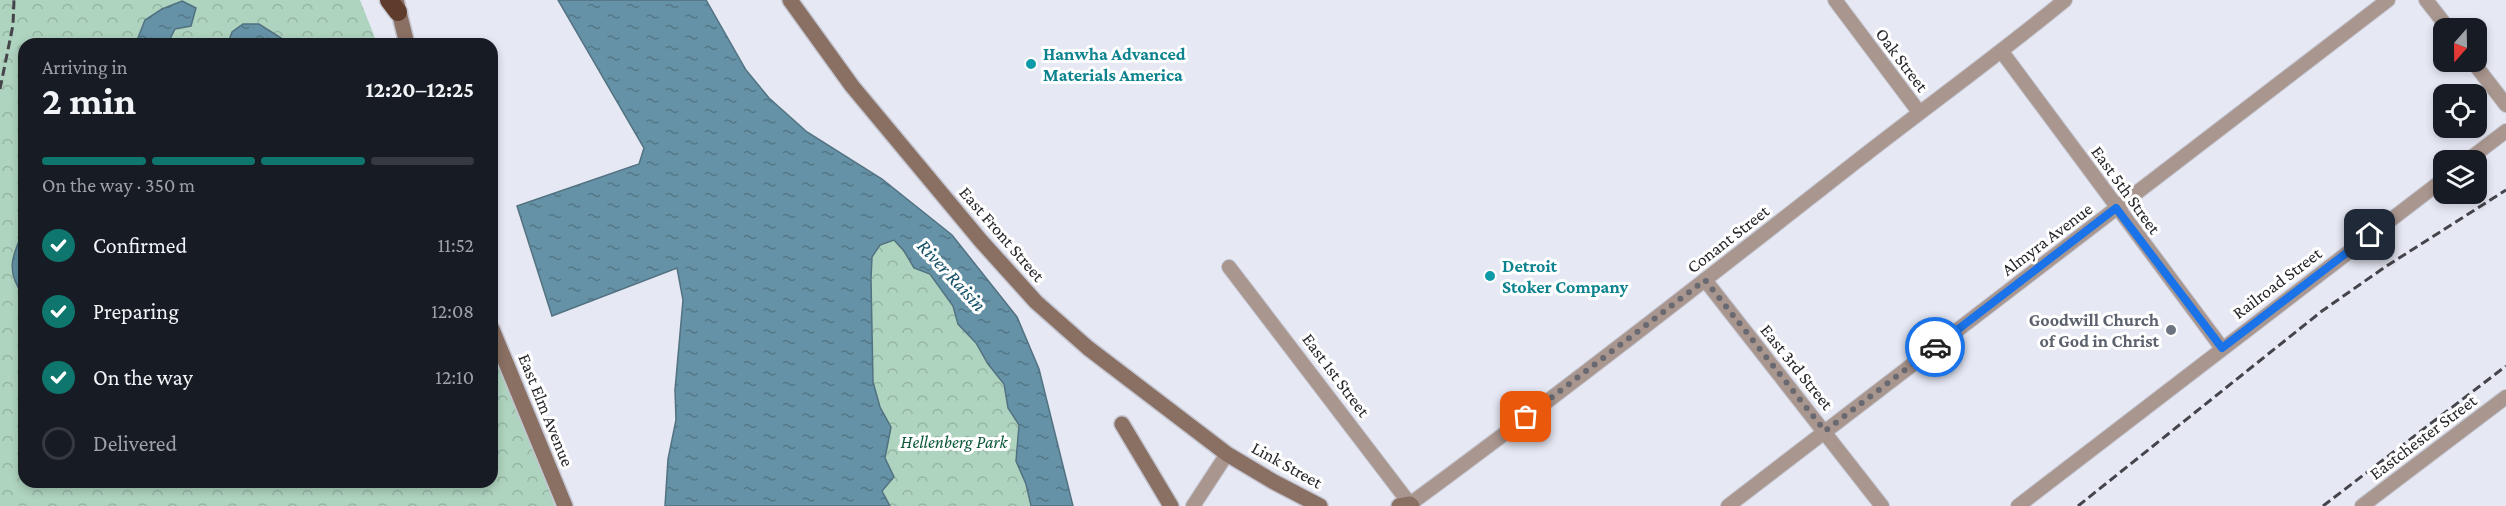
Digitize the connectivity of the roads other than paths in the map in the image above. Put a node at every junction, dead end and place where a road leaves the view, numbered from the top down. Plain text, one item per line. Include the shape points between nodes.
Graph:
1 (790, 0) edge
2 (1835, 0) edge
3 (2065, 0) edge
4 (2388, 0) edge
5 (2426, 0) edge
6 (394, 4) edge
7 (2440, 18) edge
8 (405, 38) edge
9 (2002, 52) junction
10 (2481, 72) edge
11 (2506, 105) edge
12 (1919, 112) junction
13 (2506, 131) edge
14 (2481, 150) edge
15 (2433, 187) edge
16 (2116, 208) junction
17 (1229, 267) dead end
18 (1705, 280) junction
19 (498, 343) edge
20 (2222, 348) junction
21 (2506, 397) edge
22 (1122, 424) dead end
23 (1825, 431) junction
24 (1227, 454) junction
25 (1407, 505) edge
26 (565, 506) edge
27 (1171, 506) edge
28 (1193, 506) edge
29 (1320, 506) edge
30 (1728, 506) edge
31 (1882, 506) edge
32 (2019, 506) edge
33 (2362, 506) edge

1 - 24 street, East Front Street via 852,86 1036,302 1088,348
2 - 12 street, Oak Street
3 - 9 street, Conant Street
4 - 16 street, Almyra Avenue
5 - 7 street
6 - 8 street
9 - 12 street, Conant Street
9 - 16 street, East 5th Street
10 - 11 street
12 - 18 street, Conant Street
13 - 14 street
15 - 20 street, Railroad Street
16 - 20 street, East 5th Street
16 - 23 street, Almyra Avenue
17 - 25 street, East 1st Street
18 - 23 street, East 3rd Street
18 - 25 street, Conant Street
19 - 26 street, East Elm Avenue
20 - 32 street, Railroad Street
21 - 33 street, Eastchester Street
22 - 27 street
23 - 30 street, Almyra Avenue
23 - 31 street, East 3rd Street
24 - 28 street, Link Street
24 - 29 street, Link Street

